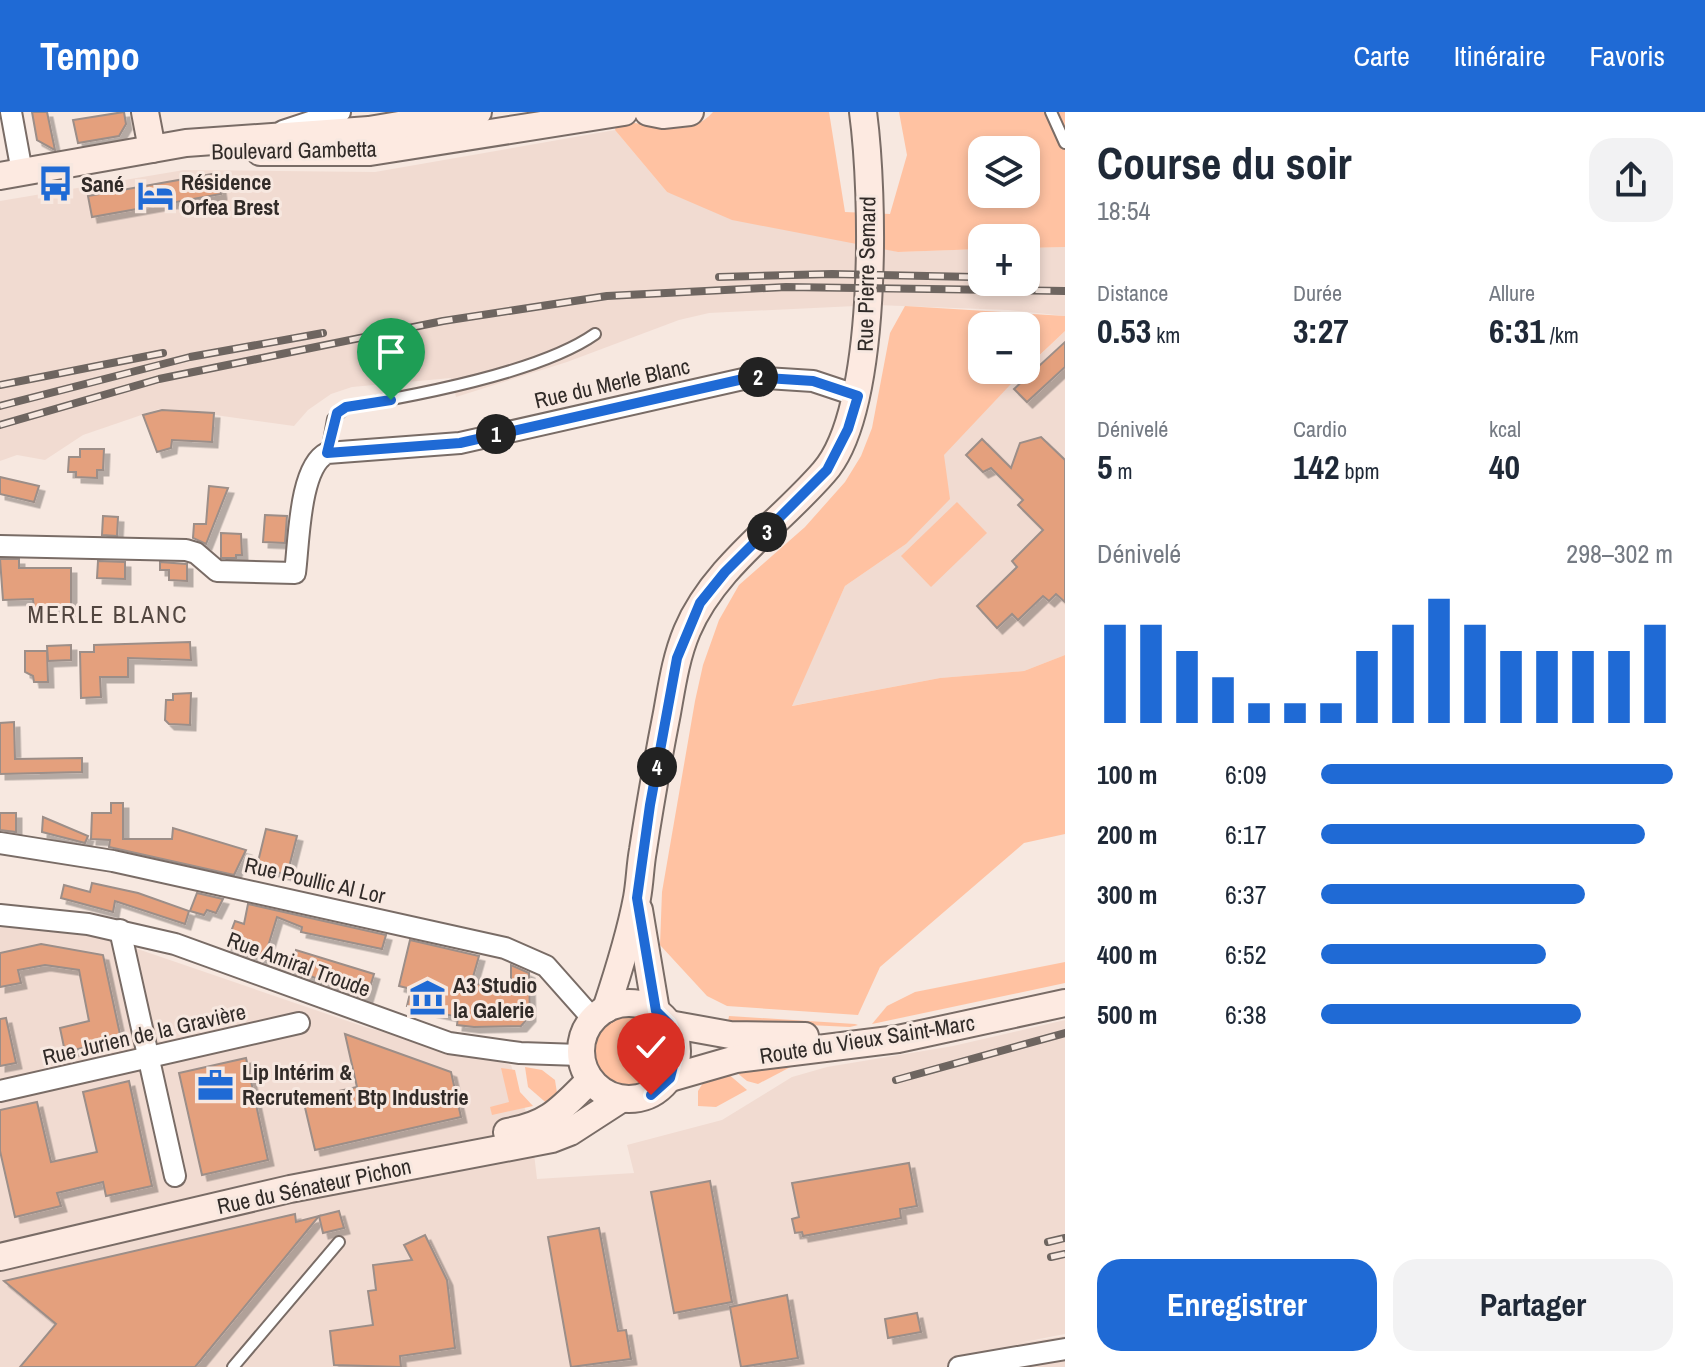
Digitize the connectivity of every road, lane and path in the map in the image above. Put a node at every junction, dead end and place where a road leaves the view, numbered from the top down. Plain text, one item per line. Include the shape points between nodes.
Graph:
1 (11, 112) edge
2 (145, 112) edge
3 (478, 112) edge
4 (624, 112) edge
5 (648, 112) edge
6 (690, 112) edge
7 (863, 112) edge
8 (1051, 112) edge
9 (329, 128) edge
10 (1065, 143) edge
11 (152, 149) junction
12 (11, 174) edge
13 (595, 334) dead end
14 (858, 396) junction
15 (327, 453) junction
16 (0, 546) edge
17 (0, 843) edge
18 (637, 898) junction
19 (0, 915) edge
20 (120, 930) junction
21 (1065, 994) edge
22 (1065, 1003) edge
23 (600, 1014) junction
24 (663, 1017) junction
25 (299, 1023) dead end
26 (580, 1055) junction
27 (149, 1057) junction
28 (670, 1078) junction
29 (590, 1080) junction
30 (0, 1091) edge
31 (621, 1099) junction
32 (175, 1176) dead end
33 (0, 1239) edge
34 (339, 1242) dead end
35 (0, 1257) edge
36 (1065, 1349) edge
37 (233, 1367) edge
38 (959, 1367) edge

1 - 12 street
2 - 11 main road
3 - 9 main road, Boulevard Gambetta via 369,130
4 - 9 main road, Boulevard Gambetta via 370,152
5 - 6 main road
7 - 14 main road, Rue Pierre Semard via 866,332
8 - 10 lane
9 - 11 main road, Boulevard Gambetta
9 - 11 main road, Boulevard Gambetta
11 - 12 main road, Boulevard Gambetta
13 - 15 lane via 576,347 453,385 346,407 333,419
14 - 15 street, Rue du Merle Blanc via 813,381 752,377 460,443
14 - 18 main road, Rue Pierre Semard via 844,440 827,470 725,572 700,603 687,631 671,687
15 - 16 street via 308,476 295,573 217,571 186,550
17 - 23 street, Rue Poullic Al Lor via 167,872 505,948 546,966
18 - 23 main road, Rue Pierre Semard
18 - 24 main road, Rue Pierre Semard
19 - 20 street, Rue Amiral Troude
20 - 26 street, Rue Amiral Troude via 175,944 449,1043
20 - 27 street
21 - 24 main road, Route du Vieux Saint-Marc via 946,1021 800,1036 730,1035
22 - 28 main road, Route du Vieux Saint-Marc via 898,1039 736,1059
23 - 24 main road via 634,1003
23 - 26 main road via 583,1035
24 - 28 main road via 678,1046
25 - 27 street, Rue Jurien de la Gravière
26 - 29 main road
27 - 30 street, Rue Jurien de la Gravière
27 - 32 street
28 - 31 main road via 651,1095
29 - 31 main road
29 - 33 main road, Rue du Sénateur Pichon via 552,1118 531,1128 392,1151
31 - 35 main road, Rue du Sénateur Pichon via 552,1139 290,1189
34 - 37 lane
36 - 38 street

